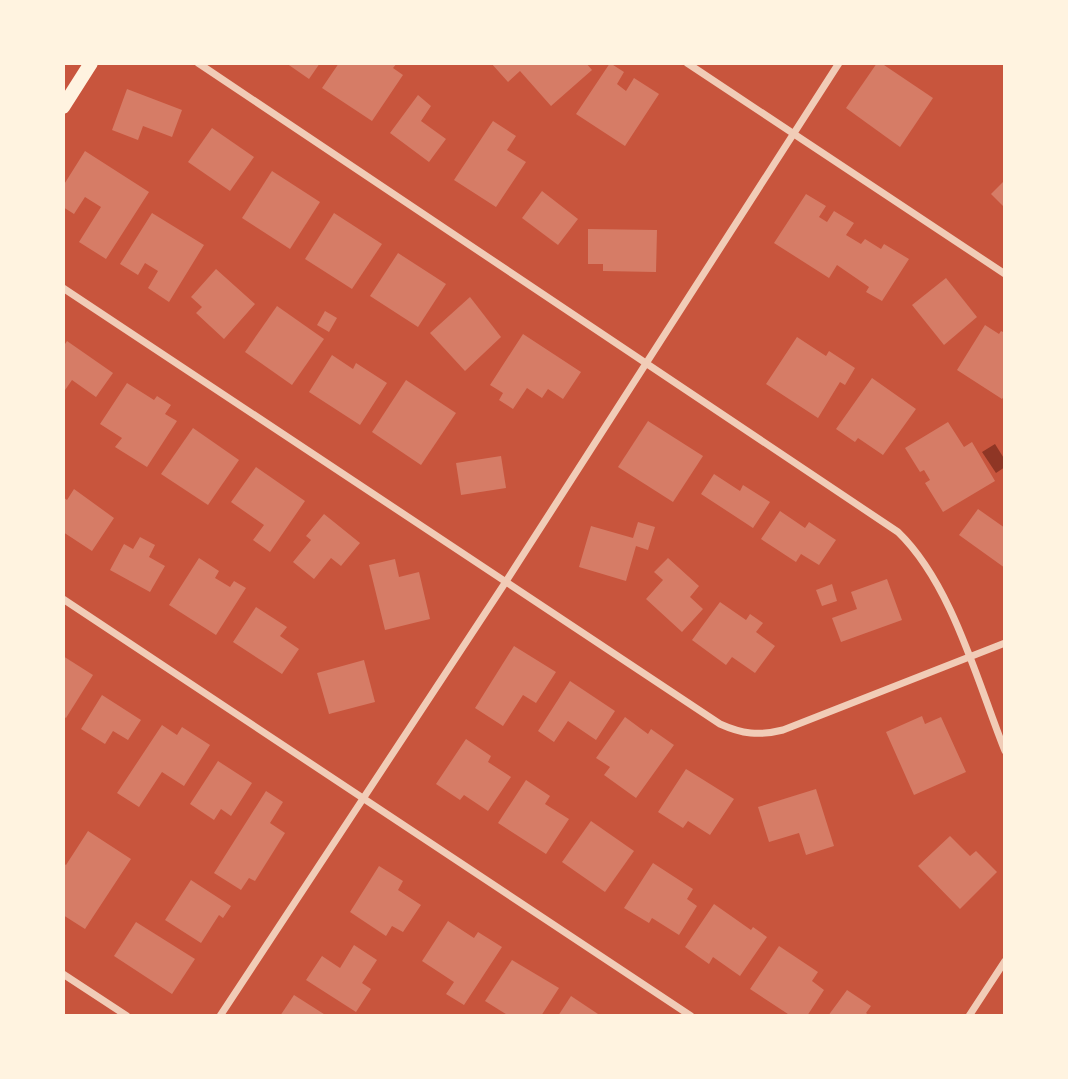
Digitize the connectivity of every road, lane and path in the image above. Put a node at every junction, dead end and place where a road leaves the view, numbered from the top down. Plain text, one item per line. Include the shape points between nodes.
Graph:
1 (198, 63) edge
2 (687, 63) edge
3 (839, 63) edge
4 (87, 67) edge
5 (63, 107) edge
6 (794, 133) junction
7 (1005, 274) edge
8 (63, 288) edge
9 (646, 364) junction
10 (505, 583) junction
11 (63, 599) edge
12 (1005, 643) edge
13 (968, 657) junction
14 (1005, 751) edge
15 (363, 800) junction
16 (1005, 961) edge
17 (63, 974) edge
18 (127, 1016) edge
19 (220, 1016) edge
20 (691, 1016) edge
21 (969, 1016) edge

1 - 9 street
2 - 6 street
3 - 6 street
4 - 5 main road
6 - 7 street
6 - 9 street
8 - 10 street
9 - 10 street
9 - 13 street via 898,532 937,582
10 - 13 street via 720,724 741,733 783,730
10 - 15 street
11 - 15 street
12 - 13 street
13 - 14 street
15 - 19 street
15 - 20 street
16 - 21 street
17 - 18 street

